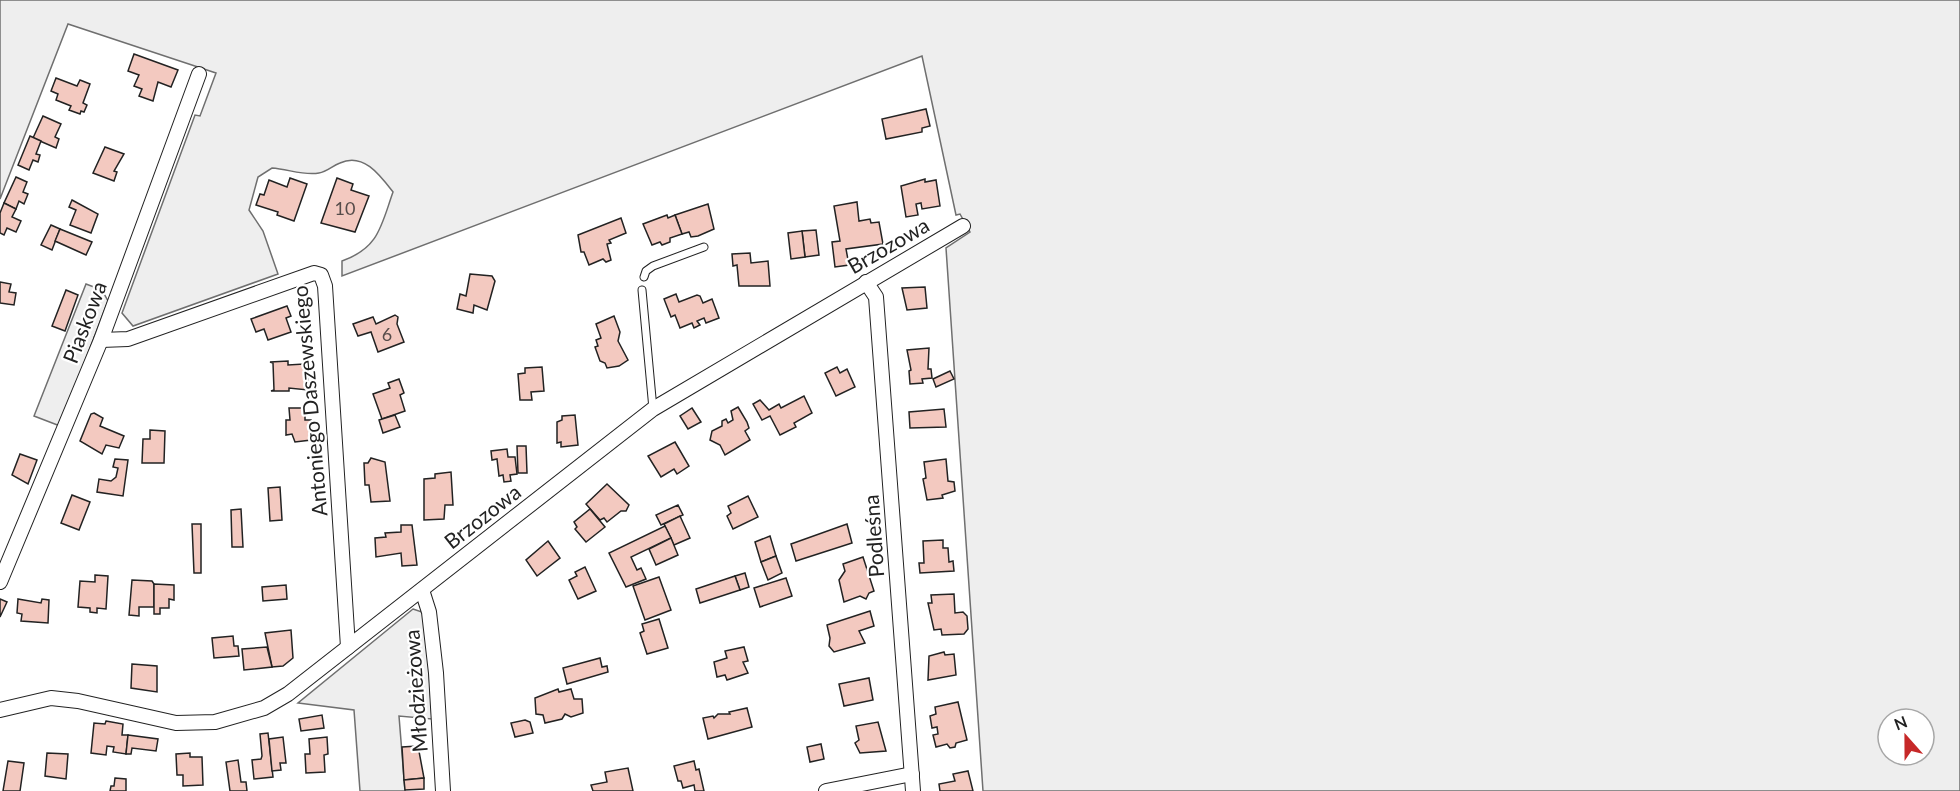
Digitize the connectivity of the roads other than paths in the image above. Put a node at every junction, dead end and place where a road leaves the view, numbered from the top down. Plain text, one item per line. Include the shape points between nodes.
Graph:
1 (199, 74) dead end
2 (963, 226) dead end
3 (704, 248) dead end
4 (644, 277) dead end
5 (866, 282) junction
6 (642, 290) dead end
7 (101, 340) junction
8 (653, 409) junction
9 (0, 582) edge
10 (422, 590) junction
11 (348, 647) junction
12 (0, 710) edge
13 (912, 774) junction
14 (443, 791) edge
15 (826, 791) edge
16 (913, 791) edge

1 - 7 street, Piaskowa
2 - 5 street, Brzozowa
3 - 4 lane via 653,266
5 - 8 street, Brzozowa
5 - 13 street, Podleśna via 876,297
6 - 8 lane
7 - 9 street, Piaskowa
7 - 11 street, Antoniego Daszewskiego via 128,339 314,273 321,275 325,286
8 - 10 street, Brzozowa
10 - 11 street, Brzozowa
10 - 14 street, Młodzieżowa via 429,612 436,673
11 - 12 street, Brzozowa via 264,708 214,722 176,723 51,698
13 - 15 street
13 - 16 street, Podleśna

